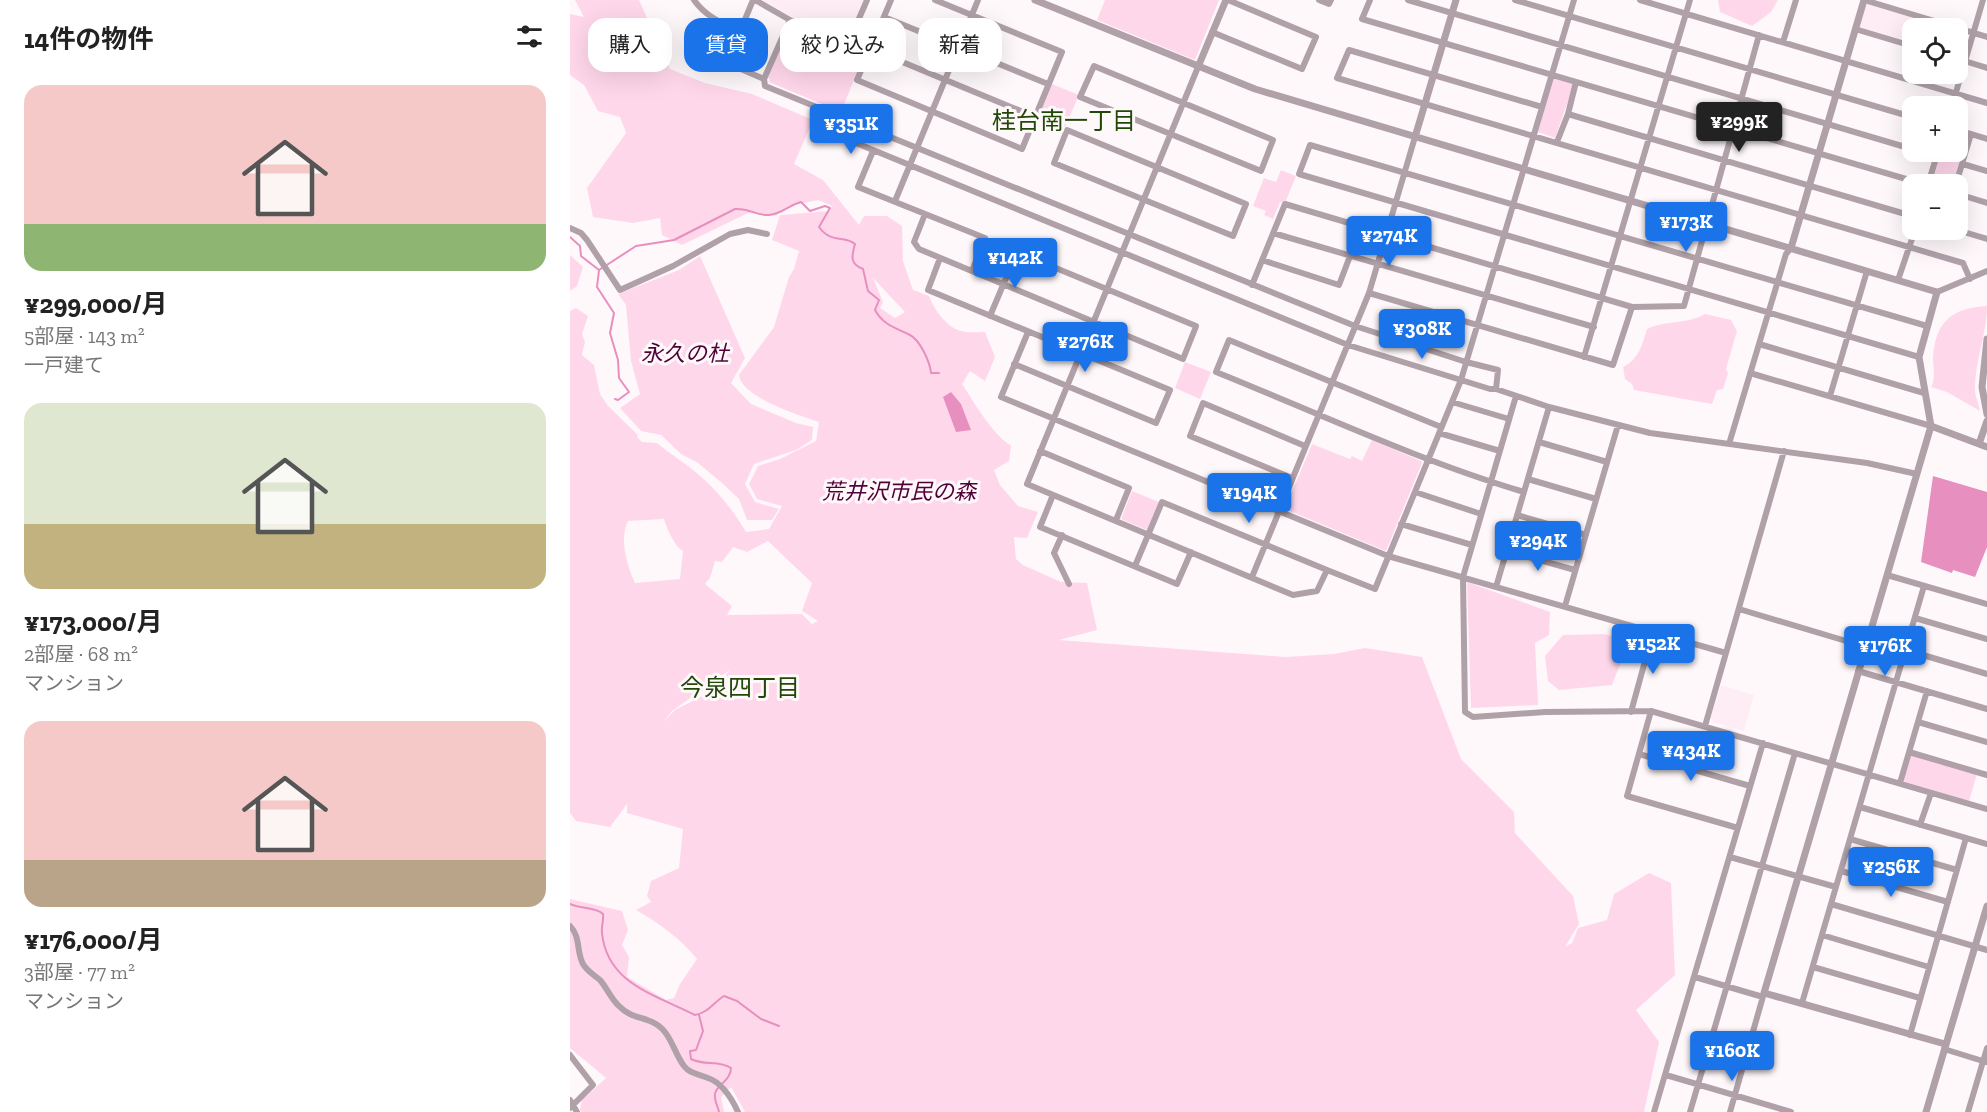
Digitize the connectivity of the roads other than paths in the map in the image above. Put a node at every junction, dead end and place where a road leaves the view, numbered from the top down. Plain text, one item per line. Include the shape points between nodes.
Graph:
1 (694, 0) edge
2 (754, 0) edge
3 (867, 0) edge
4 (891, 0) edge
5 (935, 0) edge
6 (978, 0) edge
7 (1035, 0) edge
8 (1227, 0) edge
9 (1319, 0) edge
10 (1331, 0) edge
11 (1370, 0) edge
12 (1408, 0) edge
13 (1456, 0) edge
14 (1515, 0) edge
15 (1574, 0) edge
16 (1640, 0) edge
17 (1690, 0) edge
18 (1796, 0) edge
19 (1864, 0) edge
20 (1984, 0) edge
21 (1452, 13) junction
22 (1686, 14) junction
23 (972, 15) junction
24 (1569, 16) junction
25 (884, 17) joint
26 (712, 18) edge
27 (746, 18) edge
28 (786, 18) edge
29 (859, 18) edge
30 (971, 18) edge
31 (1855, 29) junction
32 (918, 31) edge
33 (1212, 32) junction
34 (1974, 33) junction
35 (1759, 35) junction
36 (1987, 37) edge
37 (1783, 42) junction
38 (780, 43) edge
39 (1443, 43) junction
40 (1902, 43) edge
41 (1560, 45) junction
42 (1968, 46) edge
43 (1676, 47) junction
44 (1846, 61) junction
45 (1968, 63) edge
46 (906, 64) edge
47 (1002, 65) edge
48 (1198, 66) junction
49 (1987, 68) edge
50 (1750, 69) junction
51 (748, 72) edge
52 (861, 72) edge
53 (948, 72) edge
54 (1433, 75) junction
55 (1551, 75) junction
56 (1667, 77) junction
57 (764, 79) junction
58 (945, 80) junction
59 (1576, 82) junction
60 (1048, 84) junction
61 (1957, 84) edge
62 (1836, 94) junction
63 (1955, 94) junction
64 (1742, 99) junction
65 (1184, 103) junction
66 (1987, 103) edge
67 (1425, 104) junction
68 (1542, 107) junction
69 (1659, 107) junction
70 (932, 112) junction
71 (1568, 114) junction
72 (1902, 114) edge
73 (842, 117) junction
74 (1035, 117) junction
75 (1827, 124) junction
76 (1733, 128) junction
77 (1968, 133) edge
78 (1971, 134) junction
79 (1170, 135) junction
80 (1534, 136) junction
81 (1415, 137) junction
82 (1648, 138) junction
83 (1987, 139) edge
84 (1557, 142) junction
85 (1902, 146) edge
86 (917, 147) junction
87 (873, 151) junction
88 (1819, 154) junction
89 (1724, 161) junction
90 (1963, 164) junction
91 (910, 166) junction
92 (1157, 167) junction
93 (1640, 168) junction
94 (1524, 169) junction
95 (1987, 171) edge
96 (1405, 172) junction
97 (1960, 174) edge
98 (1902, 178) edge
99 (1809, 186) junction
100 (1717, 190) junction
101 (1968, 197) edge
102 (1144, 199) junction
103 (896, 201) junction
104 (1631, 201) junction
105 (1396, 202) junction
106 (1987, 203) edge
107 (1514, 205) junction
108 (1902, 213) edge
109 (925, 214) junction
110 (1800, 215) junction
111 (1707, 223) junction
112 (570, 228) edge
113 (1273, 233) junction
114 (1968, 233) edge
115 (767, 234) dead end
116 (1386, 234) junction
117 (1504, 234) junction
118 (1129, 235) junction
119 (1620, 236) junction
120 (1987, 239) edge
121 (1912, 240) edge
122 (1910, 247) junction
123 (1791, 248) junction
124 (1121, 253) junction
125 (1350, 256) junction
126 (940, 258) junction
127 (1697, 258) junction
128 (1262, 260) junction
129 (1378, 263) junction
130 (1495, 266) junction
131 (1611, 266) junction
132 (972, 271) junction
133 (1867, 271) junction
134 (1987, 271) edge
135 (1970, 279) junction
136 (1898, 280) junction
137 (1777, 282) junction
138 (1004, 284) junction
139 (1252, 285) junction
140 (1107, 288) junction
141 (1689, 289) junction
142 (1937, 292) junction
143 (1369, 293) junction
144 (1487, 295) junction
145 (1603, 298) junction
146 (1856, 306) junction
147 (1632, 307) junction
148 (1768, 313) junction
149 (990, 316) junction
150 (1093, 321) junction
151 (1355, 326) junction
152 (1478, 326) junction
153 (1927, 326) junction
154 (1594, 327) junction
155 (1028, 332) junction
156 (1848, 336) junction
157 (1987, 339) edge
158 (1759, 344) junction
159 (1348, 345) junction
160 (1080, 353) junction
161 (1584, 357) junction
162 (1919, 357) junction
163 (1466, 362) junction
164 (1014, 364) junction
165 (1838, 368) junction
166 (1750, 373) junction
167 (1461, 380) junction
168 (1332, 382) junction
169 (1067, 385) junction
170 (1496, 389) junction
171 (1924, 393) junction
172 (1516, 396) junction
173 (1830, 396) junction
174 (1452, 402) junction
175 (1549, 407) junction
176 (1319, 414) junction
177 (1987, 414) edge
178 (1053, 419) junction
179 (1509, 419) junction
180 (1987, 421) edge
181 (1618, 425) junction
182 (1931, 426) junction
183 (1440, 430) junction
184 (1539, 442) junction
185 (1729, 444) junction
186 (1979, 444) junction
187 (1305, 446) junction
188 (1987, 447) edge
189 (1040, 451) junction
190 (1500, 451) junction
191 (1784, 451) junction
192 (1428, 459) junction
193 (1607, 462) junction
194 (1917, 474) junction
195 (1292, 478) junction
196 (1528, 479) junction
197 (1491, 482) junction
198 (1414, 492) junction
199 (1524, 492) junction
200 (1053, 495) junction
201 (1596, 499) junction
202 (1279, 512) junction
203 (1481, 514) junction
204 (1517, 515) junction
205 (1116, 520) junction
206 (1401, 524) junction
207 (1148, 533) junction
208 (1062, 535) junction
209 (1586, 535) junction
210 (1266, 544) junction
211 (1472, 545) junction
212 (1508, 551) junction
213 (1191, 552) junction
214 (1388, 556) junction
215 (1135, 566) junction
216 (1327, 570) junction
217 (1575, 570) junction
218 (1887, 575) junction
219 (1252, 577) junction
220 (1463, 577) junction
221 (1069, 584) dead end
222 (1924, 586) junction
223 (1496, 587) junction
224 (1987, 604) edge
225 (1565, 606) junction
226 (1738, 609) junction
227 (1915, 618) junction
228 (1653, 632) junction
229 (1987, 639) edge
230 (1866, 647) junction
231 (1906, 650) junction
232 (1726, 653) junction
233 (1858, 671) junction
234 (1987, 674) edge
235 (1896, 682) junction
236 (1927, 691) junction
237 (1987, 709) edge
238 (1651, 711) junction
239 (1631, 712) junction
240 (1918, 722) junction
241 (1705, 726) junction
242 (1987, 742) edge
243 (1763, 743) junction
244 (1909, 752) junction
245 (1795, 753) junction
246 (1639, 754) junction
247 (1831, 763) junction
248 (1869, 774) junction
249 (1987, 775) edge
250 (1900, 783) junction
251 (1750, 786) junction
252 (1931, 792) junction
253 (1860, 807) junction
254 (1987, 809) edge
255 (1920, 825) junction
256 (1738, 828) junction
257 (1850, 838) junction
258 (1966, 838) junction
259 (1987, 844) edge
260 (1730, 857) junction
261 (1762, 866) junction
262 (1957, 870) junction
263 (1841, 871) junction
264 (1798, 877) junction
265 (1836, 887) junction
266 (1948, 902) junction
267 (1831, 904) junction
268 (1987, 906) edge
269 (570, 926) edge
270 (1822, 935) junction
271 (1938, 935) junction
272 (1975, 946) junction
273 (1987, 950) edge
274 (1813, 967) junction
275 (1929, 967) junction
276 (1695, 977) junction
277 (1727, 987) junction
278 (1763, 995) junction
279 (1920, 998) junction
280 (1802, 1003) junction
281 (1910, 1035) junction
282 (1944, 1046) junction
283 (1987, 1048) edge
284 (570, 1055) edge
285 (1985, 1061) edge
286 (1665, 1075) junction
287 (1698, 1085) junction
288 (1735, 1096) junction
289 (571, 1104) edge
290 (1773, 1109) edge
291 (577, 1112) edge
292 (738, 1112) edge
293 (1654, 1112) edge
294 (1690, 1112) edge
295 (1730, 1112) edge
296 (1791, 1112) edge
297 (1926, 1112) edge
298 (1968, 1112) edge

1 - 26 street
2 - 27 street
2 - 28 street
3 - 29 street
4 - 25 street
5 - 23 street
6 - 23 street
7 - 48 street
8 - 33 street
8 - 33 street via 1316,38 1302,69
9 - 10 street via 1329,4
11 - 39 street via 1362,19
12 - 21 street
13 - 21 street
14 - 24 street
15 - 24 street
16 - 22 street
17 - 22 street
18 - 37 street
19 - 31 street
19 - 34 street
20 - 34 street
21 - 39 street
21 - 41 street
22 - 35 street
22 - 43 street
23 - 30 street
23 - 60 street via 1062,52
24 - 41 street
24 - 43 street
25 - 32 street
31 - 40 street
31 - 44 street
33 - 48 street
34 - 36 street
34 - 42 street
35 - 37 street
35 - 50 street
37 - 44 street
38 - 57 street
39 - 54 street
39 - 55 street
41 - 55 street
41 - 56 street
43 - 50 street
43 - 56 street
44 - 62 street
44 - 63 street
45 - 49 street
46 - 58 street
47 - 60 street
48 - 65 street
48 - 81 street via 1255,89
50 - 62 street
50 - 64 street
51 - 57 street
52 - 70 street via 857,81
53 - 58 street
54 - 67 street
54 - 67 street via 1349,50 1337,78
54 - 68 street
55 - 59 street
55 - 68 street
56 - 64 street
56 - 69 street
57 - 73 street via 765,86
58 - 70 street
58 - 74 street
59 - 69 street
59 - 71 street
60 - 74 street
61 - 63 street
62 - 72 street
62 - 75 street
63 - 66 street
64 - 75 street
64 - 76 street
65 - 79 street
65 - 79 street via 1273,140 1261,171
65 - 79 street via 1094,66 1080,97
67 - 80 street
67 - 81 street
68 - 80 street
69 - 76 street
69 - 82 street
70 - 74 street via 1022,149
70 - 86 street
71 - 82 street
71 - 84 street
73 - 86 street
73 - 87 street via 836,133
75 - 85 street
75 - 88 street
76 - 88 street
76 - 89 street
77 - 78 street
78 - 83 street
78 - 90 street
79 - 92 street
80 - 84 street
80 - 94 street
81 - 94 street
81 - 96 street
82 - 89 street
82 - 93 street
84 - 93 street
86 - 91 street
86 - 118 street
87 - 91 street
87 - 103 street via 858,187
88 - 98 street
88 - 99 street
89 - 99 street
89 - 100 street
90 - 95 street
90 - 97 street
91 - 103 street
91 - 124 street
92 - 102 street
92 - 102 street via 1246,204 1233,236
92 - 102 street via 1067,130 1054,163
93 - 100 street
93 - 104 street
94 - 104 street
94 - 107 street
96 - 105 street
96 - 105 street via 1310,145 1299,174
96 - 107 street
99 - 108 street
99 - 110 street
100 - 110 street
100 - 111 street
101 - 106 street
102 - 118 street
103 - 109 street
104 - 111 street
104 - 119 street
105 - 116 street
105 - 117 street
107 - 117 street
107 - 119 street
109 - 126 street via 914,242 919,249
109 - 132 street via 985,238
110 - 122 street
110 - 123 street
111 - 123 street
111 - 127 street
112 - 115 street via 581,233 621,290 730,234 748,230
113 - 116 street via 1285,204
113 - 125 street
113 - 128 street
114 - 120 street
116 - 129 street
116 - 130 street
117 - 130 street
117 - 131 street
118 - 124 street
118 - 139 street
119 - 127 street
119 - 131 street
121 - 122 street
122 - 135 street via 1963,263
122 - 136 street
123 - 133 street
123 - 137 street
124 - 140 street
124 - 159 street
125 - 128 street via 1339,285
125 - 129 street
126 - 132 street
126 - 149 street via 928,290
127 - 137 street
127 - 141 street
128 - 139 street
129 - 143 street
129 - 144 street
130 - 144 street
130 - 145 street
131 - 141 street
131 - 145 street
132 - 138 street
133 - 136 street
133 - 146 street
134 - 135 street
135 - 142 street
136 - 142 street
137 - 146 street
137 - 148 street
138 - 140 street via 1017,252
138 - 149 street
138 - 150 street
139 - 151 street
140 - 150 street
140 - 150 street via 1196,329 1183,359
141 - 147 street via 1684,306
141 - 148 street
142 - 153 street
143 - 151 street
143 - 152 street
144 - 152 street
144 - 154 street
145 - 147 street
145 - 154 street
146 - 153 street
146 - 156 street
147 - 161 street via 1613,365
148 - 156 street
148 - 158 street
149 - 155 street
150 - 160 street
151 - 159 street
151 - 163 street
152 - 161 street
152 - 163 street
153 - 162 street
154 - 161 street
155 - 160 street
155 - 164 street
156 - 162 street
156 - 165 street
157 - 177 street via 1982,387
158 - 165 street
158 - 166 street
159 - 167 street
159 - 168 street
160 - 169 street
160 - 169 street via 1170,390 1156,423
162 - 171 street
163 - 167 street
163 - 170 street via 1498,370
164 - 169 street
164 - 178 street via 1000,397
165 - 171 street
165 - 173 street
166 - 173 street
166 - 185 street
167 - 170 street
167 - 174 street
168 - 176 street
168 - 176 street via 1229,340 1220,361 1216,372
168 - 183 street
169 - 178 street
170 - 172 street
171 - 182 street
172 - 175 street
172 - 179 street
173 - 182 street
174 - 179 street
174 - 183 street
175 - 181 street
175 - 184 street
176 - 187 street
176 - 192 street
178 - 189 street
178 - 202 street
179 - 190 street
180 - 186 street
181 - 185 street
181 - 193 street
182 - 186 street
182 - 194 street
183 - 190 street
183 - 192 street
184 - 193 street
184 - 196 street
185 - 191 street
186 - 188 street
187 - 195 street
187 - 195 street via 1203,404 1198,414 1190,436
189 - 200 street via 1027,484
189 - 205 street via 1129,488
190 - 197 street
191 - 194 street
191 - 226 street
192 - 197 street
192 - 198 street
193 - 201 street
194 - 218 street
195 - 202 street
196 - 199 street
196 - 201 street
197 - 199 street
197 - 203 street
198 - 203 street
198 - 206 street
199 - 204 street
200 - 205 street
200 - 208 street via 1040,527
201 - 209 street
202 - 210 street
202 - 214 street
203 - 211 street
204 - 209 street
204 - 212 street
205 - 207 street
206 - 211 street
206 - 214 street
207 - 210 street via 1162,502
207 - 213 street
207 - 215 street
208 - 215 street
208 - 221 street via 1054,554
209 - 217 street
210 - 216 street
210 - 219 street
211 - 220 street
212 - 217 street
212 - 223 street
213 - 215 street via 1177,584
213 - 219 street
214 - 216 street via 1375,590
214 - 220 street
216 - 219 street via 1317,591 1293,595
217 - 225 street
218 - 222 street
218 - 230 street
220 - 223 street
220 - 239 street via 1465,712 1473,717
222 - 224 street
222 - 227 street
223 - 225 street
225 - 228 street
226 - 230 street
226 - 232 street
227 - 229 street
227 - 231 street
228 - 232 street
228 - 239 street
230 - 233 street
231 - 234 street
231 - 235 street
232 - 241 street
233 - 235 street
233 - 247 street
235 - 236 street
235 - 248 street
236 - 237 street
236 - 240 street
238 - 239 street
238 - 241 street
238 - 246 street
240 - 242 street
240 - 244 street
241 - 243 street
243 - 245 street
243 - 251 street
244 - 249 street
244 - 250 street
245 - 247 street
245 - 261 street
246 - 251 street
246 - 256 street via 1627,796
247 - 248 street
247 - 264 street
248 - 250 street
248 - 253 street
250 - 252 street
251 - 256 street
252 - 254 street
252 - 255 street
253 - 255 street
253 - 257 street
255 - 258 street
256 - 260 street
257 - 262 street
257 - 263 street
258 - 259 street
258 - 262 street
260 - 261 street
260 - 276 street
261 - 264 street
261 - 277 street
262 - 266 street
263 - 265 street
263 - 266 street
264 - 265 street
264 - 278 street
265 - 267 street
266 - 271 street
267 - 270 street
267 - 271 street
268 - 272 street
269 - 292 street via 578,937 584,965 619,1006 657,1024 686,1069 721,1086
270 - 274 street
270 - 275 street
271 - 272 street
271 - 275 street
272 - 273 street
272 - 282 street
274 - 279 street
274 - 280 street
275 - 279 street
276 - 277 street
276 - 286 street
277 - 278 street
277 - 287 street
278 - 280 street
278 - 288 street
279 - 281 street
280 - 281 street
281 - 282 street
282 - 285 street
282 - 297 street
283 - 285 street
284 - 289 street via 593,1085
285 - 298 street
286 - 287 street
286 - 293 street
287 - 288 street
287 - 294 street
288 - 290 street
288 - 295 street
289 - 291 street
290 - 296 street

